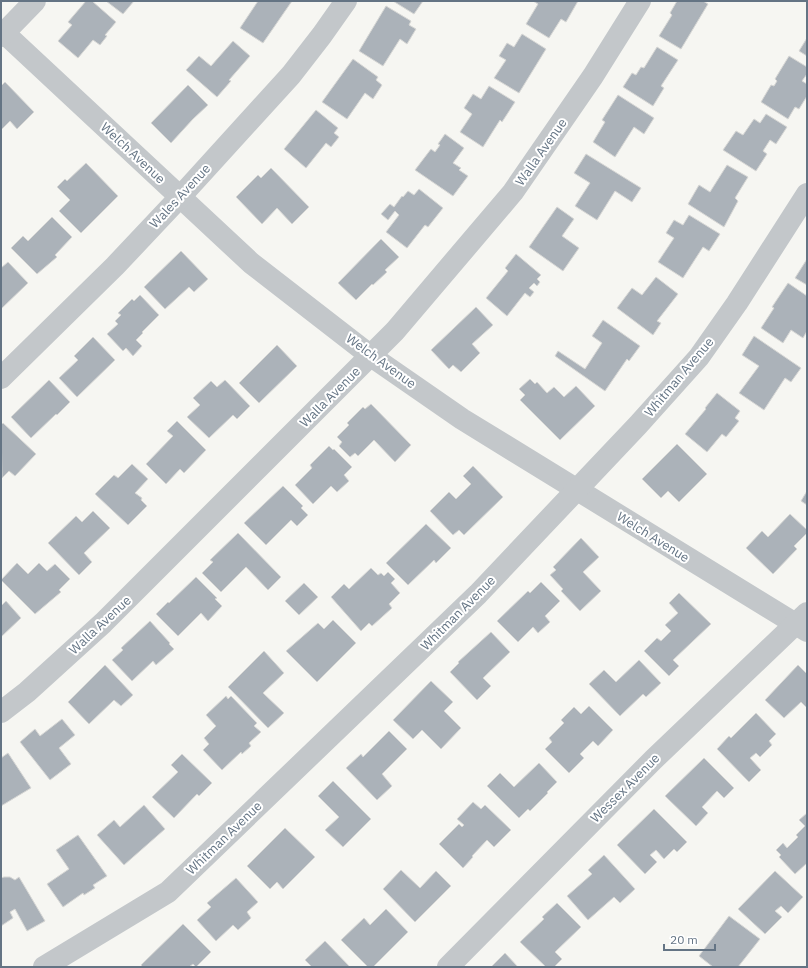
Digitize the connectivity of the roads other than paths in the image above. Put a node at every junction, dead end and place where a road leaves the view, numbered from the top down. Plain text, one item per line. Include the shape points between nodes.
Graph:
1 (35, 1) edge
2 (346, 1) edge
3 (640, 1) edge
4 (2, 33) edge
5 (807, 194) edge
6 (180, 197) junction
7 (371, 356) junction
8 (1, 378) edge
9 (577, 489) junction
10 (803, 623) edge
11 (1, 712) edge
12 (44, 967) edge
13 (448, 967) edge

1 - 4 street
2 - 6 street, Wales Avenue via 292,75
3 - 7 street, Walla Avenue via 593,76 513,192 395,332
4 - 6 street, Welch Avenue
5 - 9 street, Whitman Avenue via 699,357
6 - 7 street, Welch Avenue via 251,263
6 - 8 street, Wales Avenue via 115,266
7 - 9 street, Welch Avenue via 462,419
7 - 11 street, Walla Avenue via 103,623 27,692
9 - 10 street, Welch Avenue
9 - 12 street, Whitman Avenue via 478,594 168,892
10 - 13 street, Wessex Avenue via 653,760

